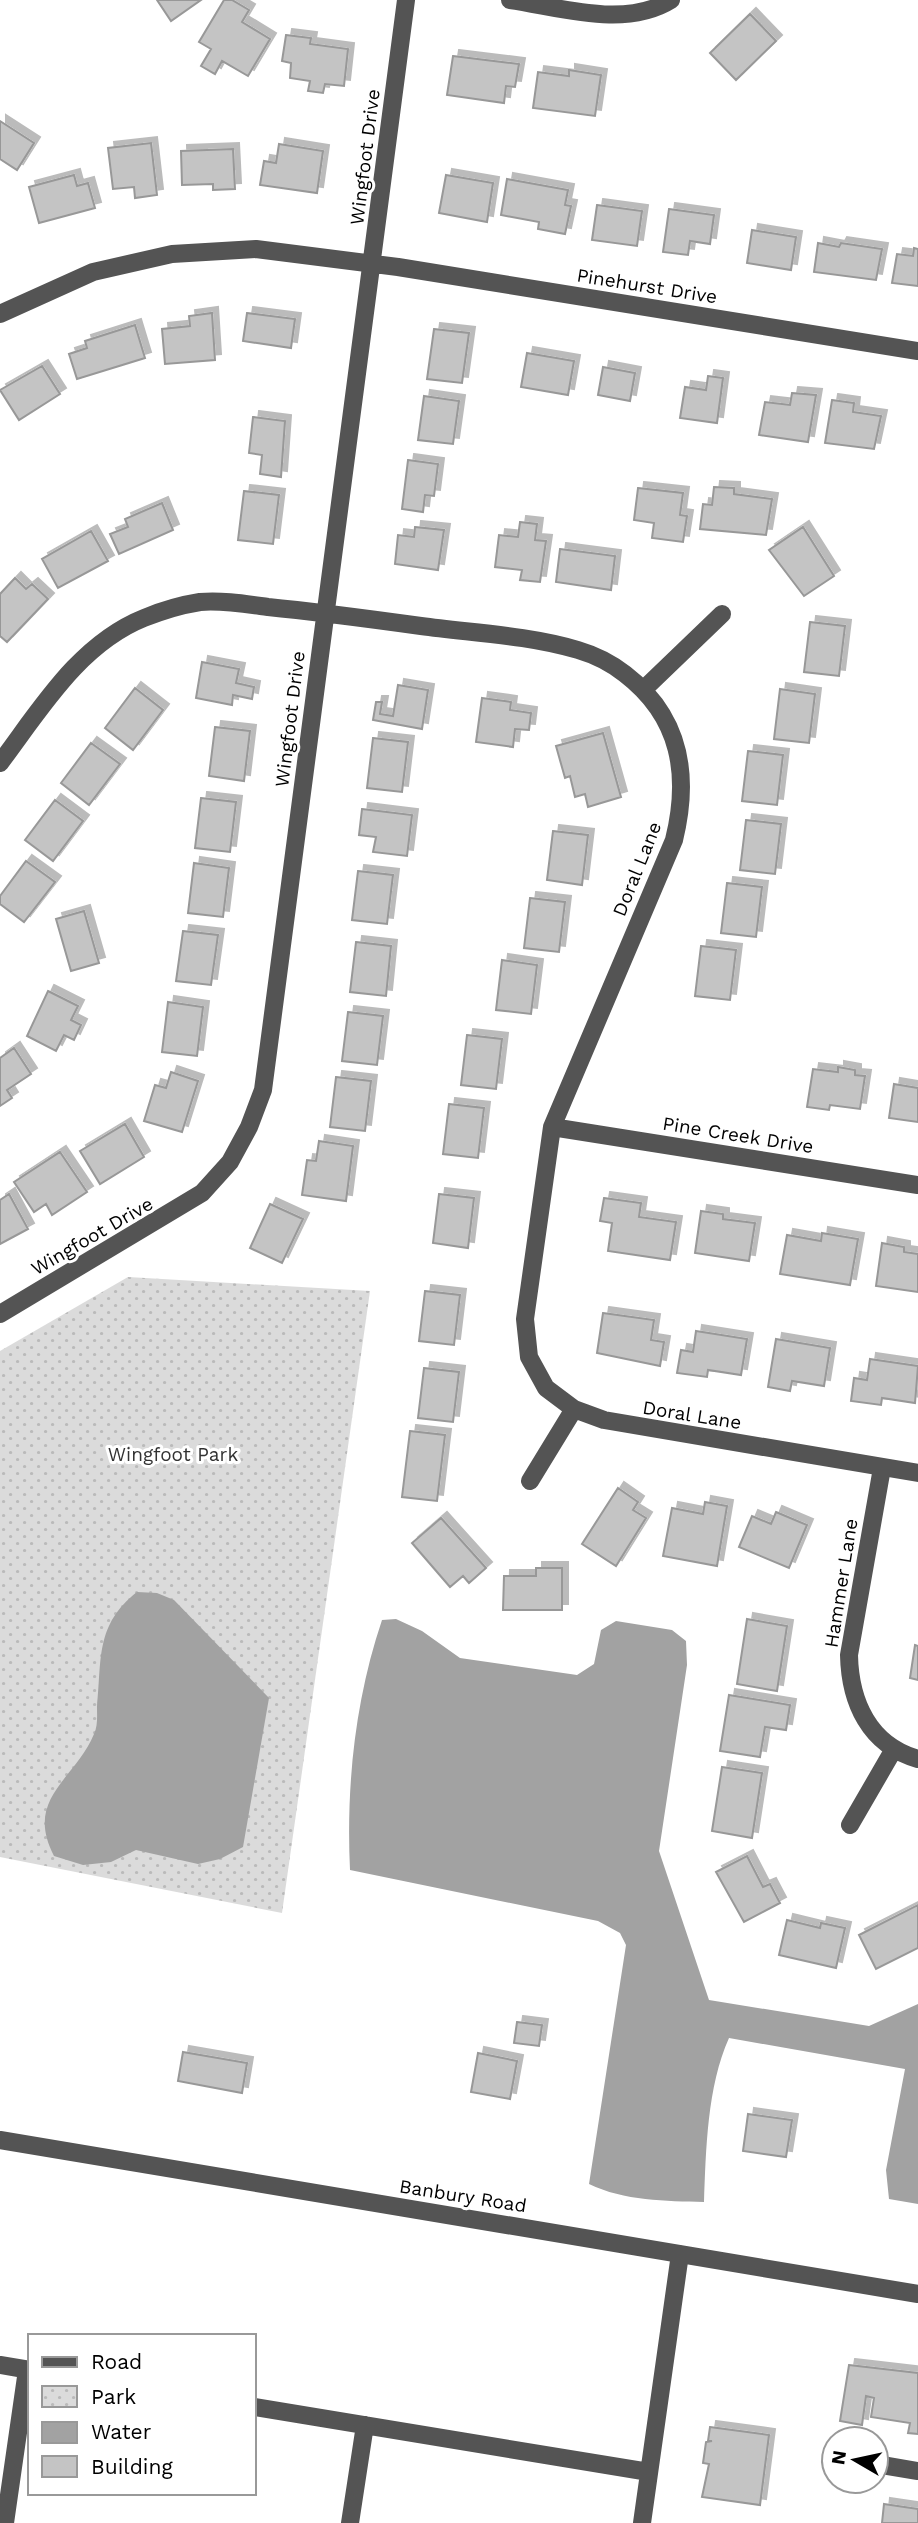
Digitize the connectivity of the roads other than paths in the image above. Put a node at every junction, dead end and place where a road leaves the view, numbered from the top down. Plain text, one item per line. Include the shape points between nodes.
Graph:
1 (406, 0) edge
2 (510, 0) edge
3 (671, 0) edge
4 (369, 263) junction
5 (0, 314) edge
6 (918, 351) edge
7 (325, 613) junction
8 (722, 614) dead end
9 (643, 690) junction
10 (0, 763) edge
11 (552, 1127) junction
12 (918, 1185) edge
13 (0, 1314) edge
14 (574, 1409) junction
15 (882, 1468) junction
16 (918, 1473) edge
17 (530, 1481) dead end
18 (894, 1749) junction
19 (918, 1759) edge
20 (850, 1825) dead end
21 (0, 2140) edge
22 (680, 2254) junction
23 (918, 2294) edge
24 (0, 2365) edge
25 (28, 2370) edge
26 (256, 2407) edge
27 (365, 2425) junction
28 (890, 2466) edge
29 (918, 2471) edge
30 (649, 2472) junction
31 (5, 2523) edge
32 (349, 2523) edge
33 (642, 2523) edge

1 - 4 street, Wingfoot Drive
2 - 3 street via 615,15 642,13
4 - 5 street, Pinehurst Drive via 256,248 172,254 93,272
4 - 6 street, Pinehurst Drive
4 - 7 street, Wingfoot Drive
7 - 9 street, Doral Lane via 578,650 602,659
7 - 10 street, Doral Lane via 200,602 143,618 93,650 60,684
7 - 13 street, Wingfoot Drive via 263,1090 249,1127 230,1162 202,1193
8 - 9 street
9 - 11 street, Doral Lane via 663,716 676,746 682,767 681,811 674,840
11 - 12 street, Pine Creek Drive
11 - 14 street, Doral Lane via 525,1339 546,1388
14 - 15 street, Doral Lane via 636,1428
14 - 17 street
15 - 16 street, Doral Lane
15 - 18 street, Hammer Lane via 849,1655 849,1678 861,1714
18 - 19 street, Hammer Lane
18 - 20 street
21 - 22 street, Banbury Road
22 - 23 street, Banbury Road
22 - 30 street
24 - 25 street
25 - 31 street
26 - 27 street
27 - 30 street
27 - 32 street
28 - 29 street
30 - 33 street

